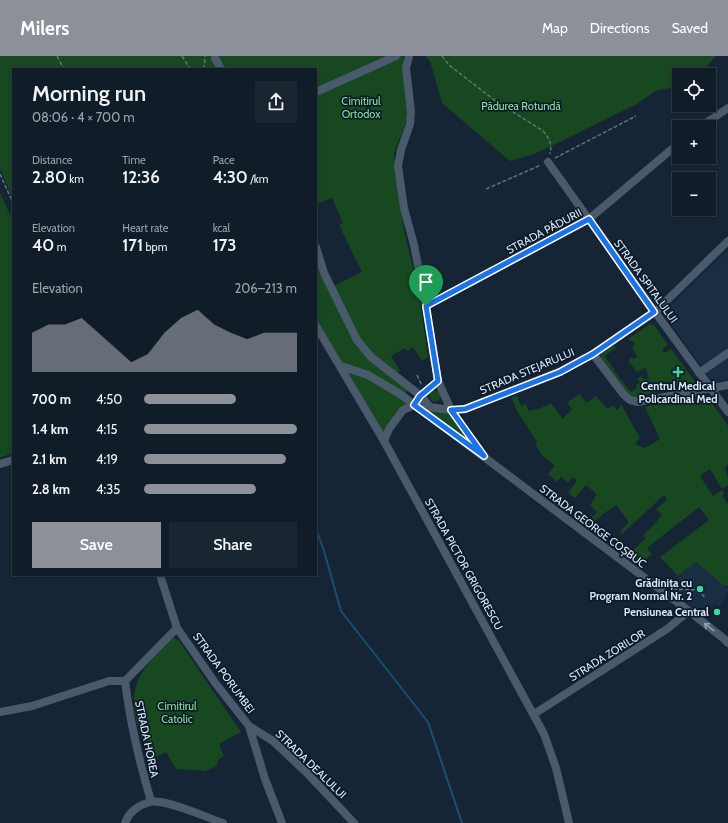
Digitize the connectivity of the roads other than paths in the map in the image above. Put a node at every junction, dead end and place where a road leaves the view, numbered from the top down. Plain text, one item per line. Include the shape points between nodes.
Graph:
1 (396, 56) edge
2 (409, 56) edge
3 (215, 58) dead end
4 (220, 68) edge
5 (317, 92) edge
6 (728, 108) edge
7 (710, 120) edge
8 (672, 149) edge
9 (548, 162) road end
10 (589, 219) junction
11 (726, 246) edge
12 (317, 250) edge
13 (426, 306) junction
14 (654, 312) junction
15 (317, 328) edge
16 (728, 353) edge
17 (593, 354) junction
18 (341, 366) junction
19 (699, 373) junction
20 (438, 381) junction
21 (728, 385) edge
22 (710, 388) junction
23 (423, 394) junction
24 (414, 405) junction
25 (430, 407) junction
26 (451, 410) junction
27 (728, 412) edge
28 (384, 441) junction
29 (484, 456) junction
30 (12, 460) edge
31 (0, 464) edge
32 (160, 576) edge
33 (689, 611) junction
34 (177, 628) junction
35 (728, 643) edge
36 (125, 681) junction
37 (0, 712) edge
38 (534, 714) junction
39 (249, 726) junction
40 (151, 801) junction
41 (125, 823) edge
42 (223, 823) edge
43 (282, 823) edge
44 (354, 823) edge
45 (569, 823) edge

1 - 5 street
2 - 13 street, STRADA GEORGE COȘBUC via 406,68 410,124 398,166 404,208
3 - 4 street
6 - 7 street
8 - 10 street, STRADA PĂDURII
9 - 10 street, STRADA SPITALULUI
10 - 13 street, STRADA PĂDURII
10 - 14 street, STRADA SPITALULUI
11 - 14 street, STRADA STEJARULUI
12 - 23 street via 324,273 357,340 371,357
13 - 20 street, STRADA GEORGE COȘBUC
14 - 17 street, STRADA STEJARULUI
14 - 19 street, STRADA SPITALULUI
15 - 18 street, STRADA PICTOR GRIGORESCU
16 - 19 street
17 - 22 street via 630,400 638,402
17 - 26 street, STRADA STEJARULUI via 560,372 497,397 465,409
18 - 24 street, STRADA GEORGE COȘBUC via 368,375
18 - 28 street, STRADA PICTOR GRIGORESCU
19 - 22 street, STRADA SPITALULUI
20 - 23 street
20 - 26 street, STRADA GEORGE COȘBUC
21 - 22 street
22 - 27 street, STRADA SPITALULUI
23 - 24 street
23 - 25 street
24 - 25 street, STRADA STEJARULUI
24 - 28 street via 403,410
24 - 29 street, STRADA GEORGE COȘBUC
25 - 26 street, STRADA STEJARULUI
26 - 29 street, STRADA GEORGE COȘBUC
28 - 38 street, STRADA PICTOR GRIGORESCU
29 - 33 street, STRADA GEORGE COȘBUC
30 - 31 street
32 - 34 street, STRADA PORUMBEI
35 -> 33 street, STRADA GEORGE COȘBUC
33 - 38 street, STRADA ZORILOR via 668,629
34 - 36 street
34 - 39 street, STRADA PORUMBEI
36 - 37 street via 109,681 32,706
36 - 40 street, STRADA HOREA via 139,761
38 - 45 street, STRADA PICTOR GRIGORESCU via 556,768
39 - 43 street, STRADA PORUMBEI
39 - 44 street, STRADA DEALULUI via 273,741
40 - 41 street via 134,809
40 - 42 street via 170,804

